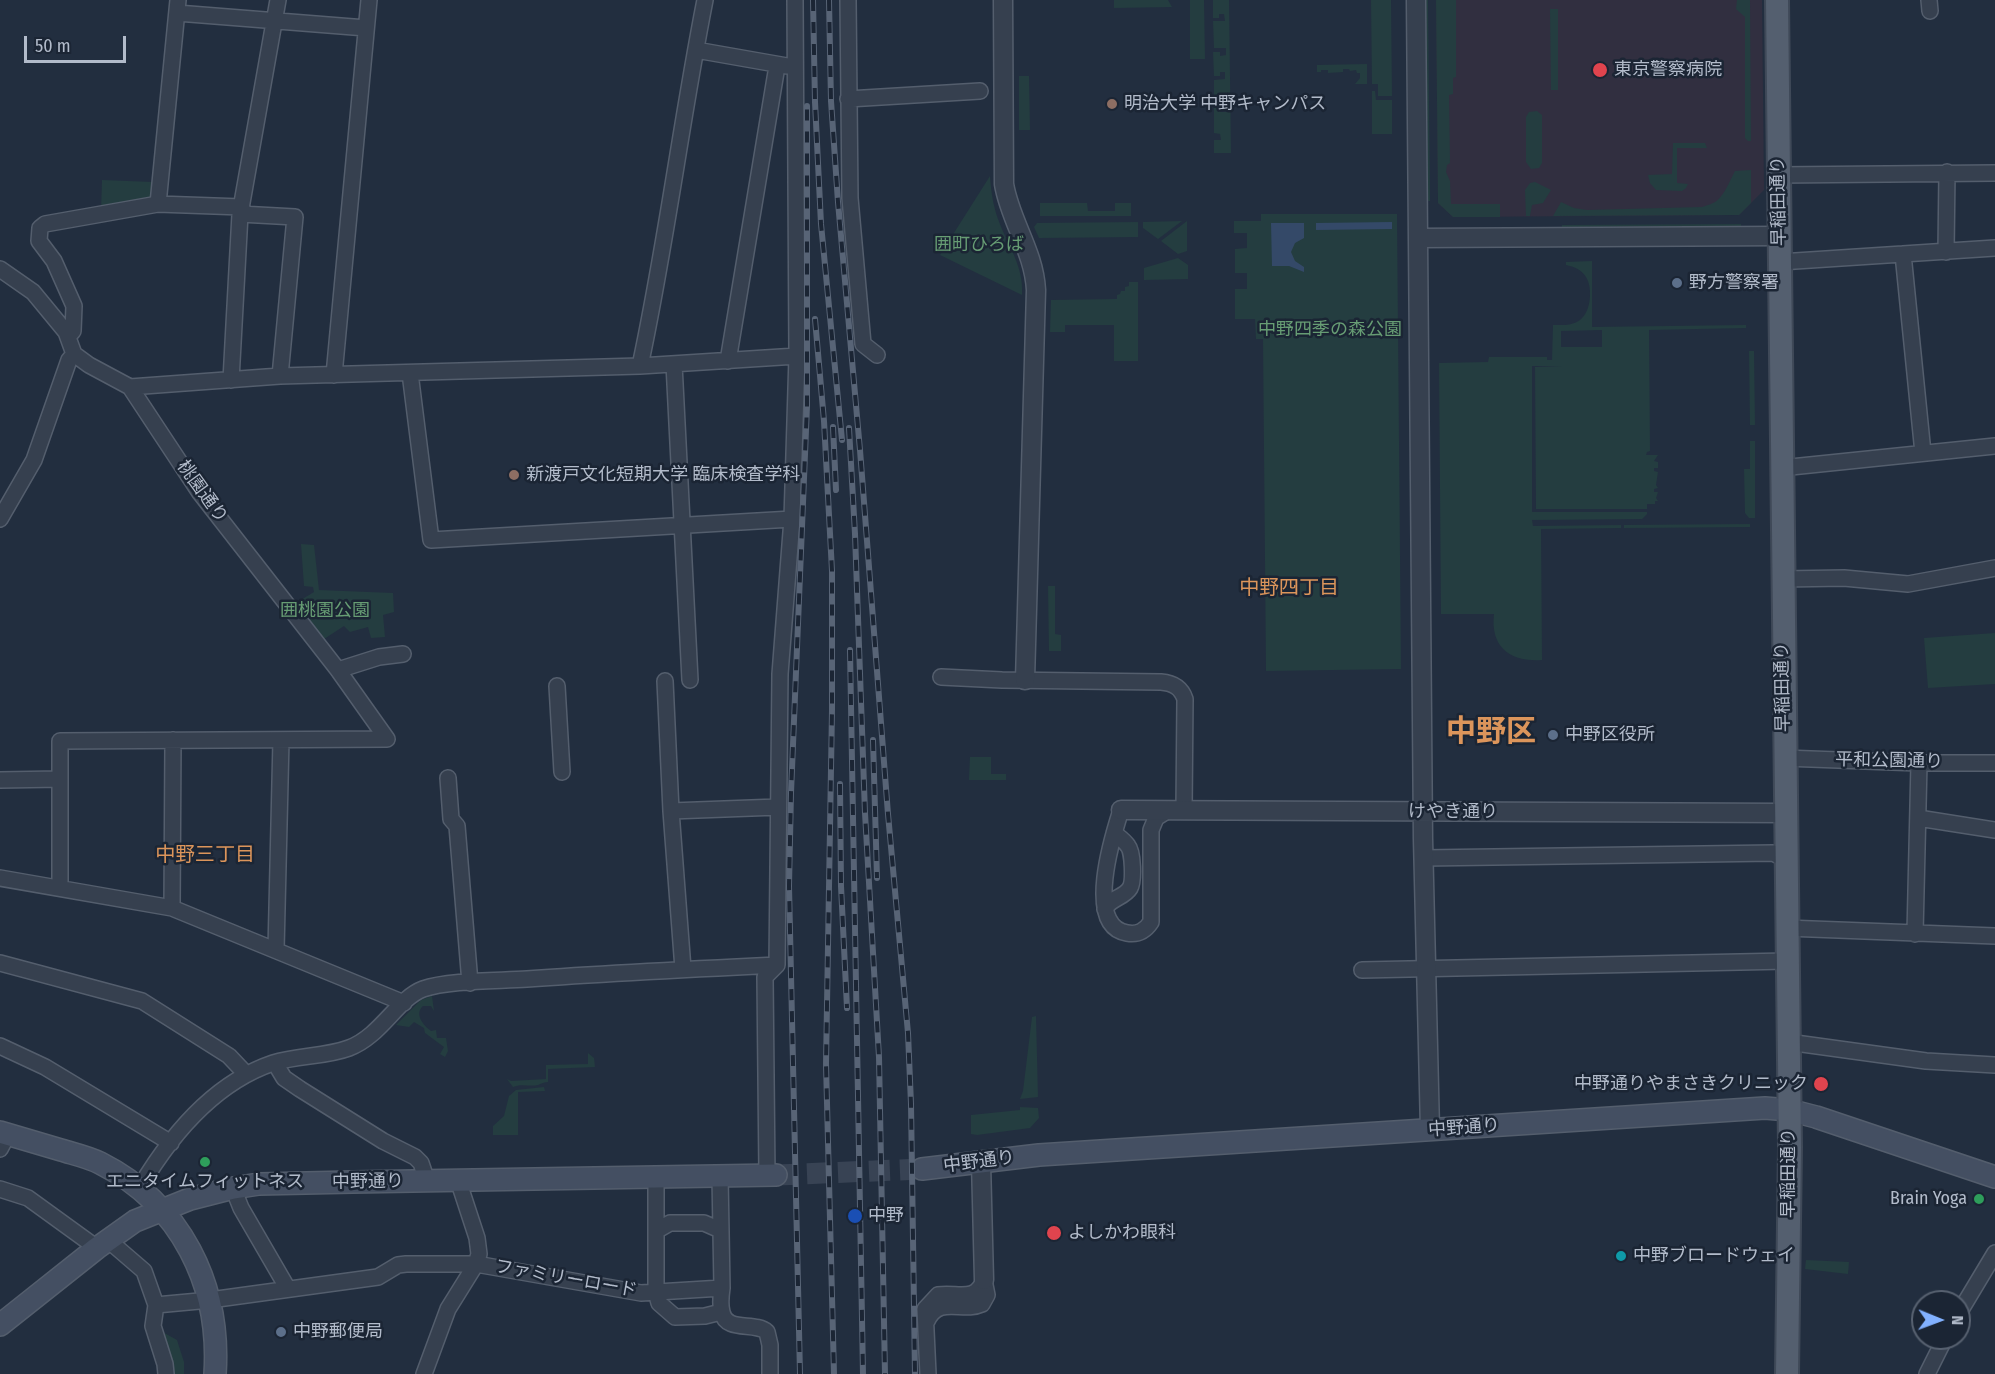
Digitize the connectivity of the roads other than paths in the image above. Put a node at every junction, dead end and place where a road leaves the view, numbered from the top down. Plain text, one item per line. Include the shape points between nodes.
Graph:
1 (278, 0) edge
2 (369, 0) edge
3 (705, 0) edge
4 (795, 0) edge
5 (848, 0) edge
6 (1003, 0) edge
7 (1416, 0) edge
8 (1777, 0) edge
9 (178, 7) edge
10 (274, 22) junction
11 (366, 28) junction
12 (696, 50) junction
13 (777, 66) junction
14 (796, 66) junction
15 (980, 91) dead end
16 (848, 99) junction
17 (1947, 172) junction
18 (1995, 173) edge
19 (1779, 175) junction
20 (158, 204) junction
21 (241, 211) junction
22 (1779, 236) junction
23 (1418, 238) junction
24 (1995, 248) edge
25 (1946, 252) junction
26 (1903, 254) junction
27 (1779, 262) junction
28 (0, 269) edge
29 (68, 337) junction
30 (74, 354) junction
31 (877, 355) dead end
32 (797, 356) junction
33 (728, 361) junction
34 (674, 364) junction
35 (640, 366) junction
36 (410, 373) junction
37 (334, 375) junction
38 (280, 376) junction
39 (231, 380) junction
40 (130, 387) junction
41 (1995, 446) edge
42 (1923, 453) junction
43 (1781, 468) junction
44 (0, 519) edge
45 (792, 519) junction
46 (682, 526) junction
47 (1995, 568) edge
48 (1782, 579) junction
49 (403, 654) dead end
50 (338, 670) junction
51 (941, 677) dead end
52 (690, 680) dead end
53 (1025, 680) junction
54 (665, 681) dead end
55 (557, 687) dead end
56 (173, 740) junction
57 (281, 740) junction
58 (1784, 758) junction
59 (1919, 763) junction
60 (1995, 763) edge
61 (562, 772) dead end
62 (448, 778) dead end
63 (60, 779) junction
64 (0, 780) edge
65 (778, 807) junction
66 (1122, 810) joint
67 (671, 811) junction
68 (1176, 811) junction
69 (1423, 812) junction
70 (1785, 813) junction
71 (1918, 818) junction
72 (1995, 830) edge
73 (1114, 833) junction
74 (1424, 858) junction
75 (1785, 859) junction
76 (0, 878) edge
77 (60, 888) junction
78 (172, 908) junction
79 (1105, 909) junction
80 (1786, 928) junction
81 (1915, 934) junction
82 (1995, 936) edge
83 (276, 950) junction
84 (1787, 962) junction
85 (0, 963) edge
86 (777, 965) junction
87 (683, 969) junction
88 (1426, 969) junction
89 (1362, 970) dead end
90 (470, 982) junction
91 (404, 1003) junction
92 (1788, 1042) junction
93 (0, 1046) edge
94 (275, 1063) junction
95 (1995, 1065) edge
96 (246, 1074) junction
97 (1789, 1110) junction
98 (1430, 1130) junction
99 (3, 1138) edge
100 (171, 1143) junction
101 (981, 1162) junction
102 (922, 1169) tunnel mouth
103 (772, 1175) joint
104 (720, 1176) junction
105 (656, 1177) junction
106 (1995, 1177) edge
107 (458, 1180) junction
108 (426, 1181) junction
109 (140, 1187) junction
110 (233, 1188) junction
111 (0, 1189) edge
112 (162, 1210) junction
113 (720, 1230) junction
114 (656, 1231) junction
115 (103, 1244) junction
116 (1995, 1253) edge
117 (476, 1264) junction
118 (984, 1280) joint
119 (722, 1288) junction
120 (288, 1289) junction
121 (656, 1292) junction
122 (1971, 1293) edge
123 (210, 1300) junction
124 (156, 1305) junction
125 (721, 1312) junction
126 (0, 1325) edge
127 (1939, 1350) edge
128 (166, 1374) edge
129 (215, 1374) edge
130 (423, 1374) edge
131 (770, 1374) edge
132 (928, 1374) edge
133 (1787, 1374) edge
134 (1927, 1374) edge

1 - 10 street
2 - 11 street
3 - 12 street
4 - 14 street
5 - 16 street
6 - 53 street via 1004,184 1013,221 1032,262 1036,290
7 - 23 street
8 - 19 main road, 早稲田通り
9 - 10 street
9 - 20 street
10 - 11 street
10 - 21 street
11 - 37 street
12 - 13 street
12 - 35 street
13 - 14 street
13 - 33 street
14 - 32 street
15 - 16 street
16 - 31 street via 852,229 863,344
17 - 18 street
17 - 19 street
17 - 25 street
19 - 22 main road, 早稲田通り
20 - 21 street
20 - 29 street via 40,228 39,241 54,261 74,306 73,331
21 - 38 street via 295,217
21 - 39 street
22 - 23 street
22 - 27 main road, 早稲田通り
23 - 69 street
24 - 25 street
25 - 26 street
26 - 27 street
26 - 42 street
27 - 43 main road, 早稲田通り
28 - 29 street via 33,292
29 - 30 street
30 - 40 street, 桃園通り
30 - 44 street via 34,460
32 - 33 street
32 - 45 street
33 - 34 street
34 - 35 street
34 - 46 street
35 - 36 street
36 - 37 street
36 - 46 street via 431,540
37 - 38 street
38 - 39 street
39 - 40 street
40 - 50 street, 桃園通り via 200,493
41 - 42 street
42 - 43 street
43 - 48 main road, 早稲田通り
45 - 46 street
45 - 65 street via 780,674
46 - 52 street
47 - 48 street via 1908,584 1844,578
48 - 58 main road, 早稲田通り
49 - 50 street
50 - 57 street, 桃園通り via 387,739
51 - 53 street
53 - 68 street via 1161,682 1179,688 1185,699
54 - 67 street
55 - 61 street
56 - 57 street
56 - 63 street via 60,741
56 - 78 street
57 - 83 street
58 - 59 street, 平和公園通り
58 - 70 main road, 早稲田通り
59 - 60 street, 平和公園通り
59 - 71 street
62 - 90 street via 451,819 457,826
63 - 64 street
63 - 77 street
65 - 67 street
65 - 86 street
66 - 68 street, けやき通り
66 - 73 street
67 - 87 street
68 - 69 street, けやき通り
68 - 79 street via 1160,814 1153,822 1152,914 1146,930 1123,932
69 - 70 street, けやき通り
69 - 74 street
70 - 75 main road, 早稲田通り
71 - 72 street
71 - 81 street
73 - 79 street via 1105,870
73 - 79 street via 1132,852 1132,881 1130,888
74 - 75 street via 1773,853
74 - 88 street
75 - 80 main road, 早稲田通り
76 - 77 street
77 - 78 street
78 - 83 street
80 - 81 street
80 - 84 main road, 早稲田通り
81 - 82 street
83 - 91 street
84 - 88 street
84 - 92 main road, 早稲田通り
85 - 96 street via 142,1001 229,1056
86 - 87 street
86 - 103 street via 765,977
87 - 90 street
88 - 89 street
88 - 98 street
90 - 91 street via 420,990
91 - 94 street via 361,1043 340,1051
92 - 95 street via 1926,1061
92 - 97 main road, 早稲田通り
93 - 100 street via 45,1067
94 - 96 street
94 - 108 street via 284,1078 418,1161
96 - 100 street via 195,1112
97 - 98 main road, 中野通り via 1765,1108
97 - 106 main road, 中野通り
97 - 133 main road, 早稲田通り
98 - 101 main road, 中野通り
99 - 109 main road via 92,1160
100 - 109 street
101 - 102 main road, 中野通り
101 - 118 street
103 - 104 main road, 中野通り
104 - 105 main road, 中野通り
104 - 113 street
105 - 107 main road, 中野通り
105 - 114 street
107 - 108 main road, 中野通り
107 - 117 street via 477,1238
108 - 110 main road, 中野通り via 259,1184
109 - 112 main road
110 - 112 main road, 中野通り
110 - 120 street
111 - 115 street via 28,1198
112 - 115 main road, 中野通り via 135,1221
112 - 123 main road via 192,1253
113 - 114 street via 704,1223 670,1223
113 - 119 street
114 - 121 street
115 - 124 street via 144,1271
115 - 126 main road, 中野通り
116 - 122 street
117 - 120 street, ファミリーロード via 406,1264 378,1277
117 - 121 street, ファミリーロード via 641,1293
117 - 130 street via 448,1309
118 - 132 street via 974,1294 943,1294 925,1309
119 - 121 street, ファミリーロード
119 - 125 street
120 - 123 street, ファミリーロード
121 - 125 street via 659,1303 675,1317
123 - 124 street, ファミリーロード
123 - 129 main road via 216,1338
124 - 128 street via 153,1326
125 - 131 street via 732,1324 759,1326 767,1332
127 - 134 street

